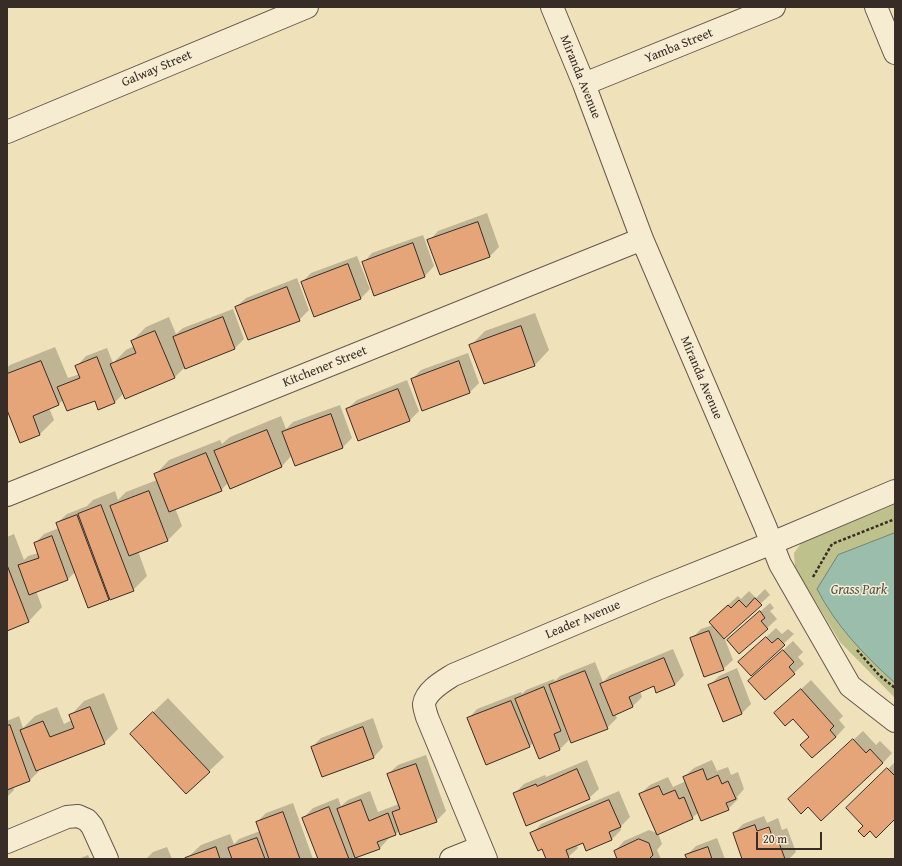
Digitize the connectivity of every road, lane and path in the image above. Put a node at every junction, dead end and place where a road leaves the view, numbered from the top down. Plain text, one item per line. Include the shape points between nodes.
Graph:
1 (307, 7) edge
2 (552, 7) edge
3 (774, 7) edge
4 (876, 7) edge
5 (895, 53) edge
6 (584, 84) junction
7 (7, 132) edge
8 (642, 239) junction
9 (895, 491) edge
10 (7, 495) edge
11 (895, 519) edge
12 (772, 543) junction
13 (832, 544) junction
14 (826, 546) dead end
15 (809, 570) dead end
16 (813, 577) junction
17 (816, 584) dead end
18 (853, 646) dead end
19 (895, 688) edge
20 (895, 721) edge
21 (7, 842) edge
22 (483, 853) edge
23 (107, 859) edge
24 (451, 859) edge

1 - 7 street, Galway Street
2 - 6 street, Miranda Avenue
3 - 6 street, Yamba Street
4 - 5 street
6 - 8 street, Miranda Avenue
8 - 10 street, Kitchener Street
8 - 12 street, Miranda Avenue
9 - 12 street, Leader Avenue
11 - 13 path
12 - 20 street, Miranda Avenue via 780,564 850,686
12 - 22 street, Leader Avenue via 656,588 453,675 429,693 424,704 427,717
13 - 14 path
13 - 16 path
15 - 16 path
16 - 17 path
18 - 19 path via 879,675
21 - 23 street via 67,817 81,817 95,830
22 - 24 street, Leader Avenue

